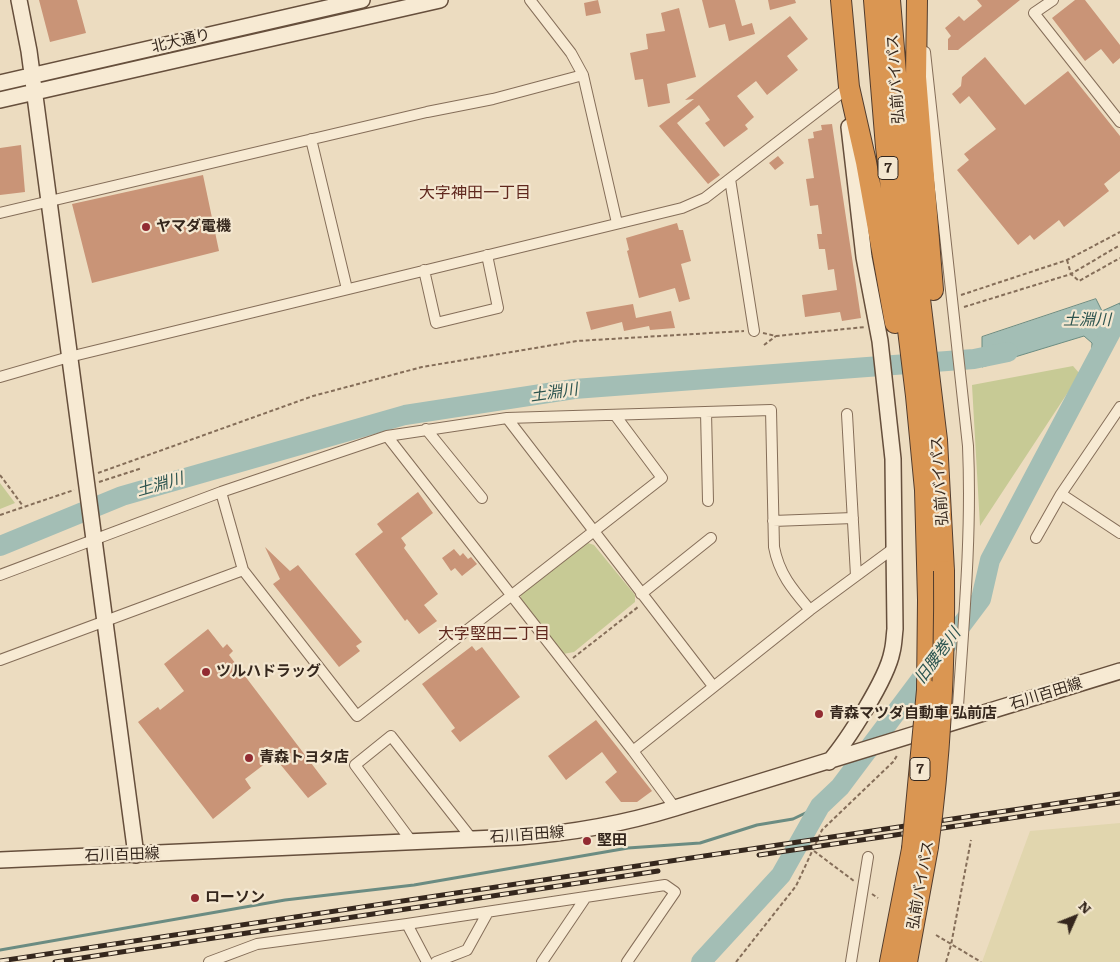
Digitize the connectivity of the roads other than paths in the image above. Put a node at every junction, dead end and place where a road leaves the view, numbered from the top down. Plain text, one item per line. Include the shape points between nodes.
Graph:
1 (19, 0) edge
2 (362, 0) edge
3 (440, 0) edge
4 (530, 0) edge
5 (841, 0) edge
6 (874, 0) edge
7 (890, 0) edge
8 (917, 0) edge
9 (921, 0) edge
10 (1053, 0) edge
11 (584, 75) junction
12 (32, 76) junction
13 (0, 83) edge
14 (849, 86) junction
15 (34, 93) junction
16 (0, 100) edge
17 (1120, 122) edge
18 (312, 139) junction
19 (730, 179) junction
20 (50, 201) junction
21 (0, 213) edge
22 (617, 224) junction
23 (486, 255) junction
24 (424, 270) junction
25 (346, 289) junction
26 (754, 331) road end
27 (917, 334) junction
28 (70, 357) junction
29 (0, 376) edge
30 (932, 393) junction
31 (1120, 407) edge
32 (706, 412) junction
33 (847, 414) dead end
34 (615, 415) junction
35 (507, 418) junction
36 (426, 429) junction
37 (387, 436) junction
38 (221, 492) junction
39 (1060, 494) junction
40 (482, 498) dead end
41 (708, 502) dead end
42 (852, 518) junction
43 (773, 522) junction
44 (593, 532) junction
45 (1120, 533) edge
46 (94, 538) junction
47 (712, 538) dead end
48 (1036, 538) dead end
49 (894, 548) junction
50 (243, 570) junction
51 (0, 575) edge
52 (856, 576) junction
53 (513, 595) junction
54 (644, 598) junction
55 (810, 610) junction
56 (105, 621) junction
57 (0, 660) edge
58 (1120, 671) edge
59 (713, 686) junction
60 (957, 721) junction
61 (633, 751) junction
62 (829, 762) junction
63 (675, 808) junction
64 (472, 839) junction
65 (412, 842) junction
66 (920, 848) junction
67 (136, 855) junction
68 (868, 857) dead end
69 (0, 860) edge
70 (586, 897) junction
71 (488, 912) junction
72 (407, 924) junction
73 (208, 962) edge
74 (427, 962) edge
75 (436, 962) edge
76 (542, 962) edge
77 (627, 962) edge
78 (851, 962) edge
79 (890, 962) edge
80 (907, 962) edge

1 - 12 street
2 - 12 street, 北大通り
3 - 15 street
4 - 11 street
5 - 14 highway
6 - 27 highway, 弘前バイパス / 7 via 886,147
7 - 27 highway, 弘前バイパス / 7
8 - 27 highway
9 - 27 street
10 - 17 street via 1034,13
11 - 18 street
11 - 22 street
12 - 13 street, 北大通り
12 - 15 street
14 - 19 street
14 - 27 highway via 866,162
15 - 16 street
15 - 20 street
18 - 20 street
18 - 25 street
19 - 22 street via 705,198 682,208
19 - 26 street
20 - 21 street
20 - 28 street
22 - 23 street
23 - 24 street
23 - 24 street via 498,308 436,323
24 - 25 street
25 - 28 street
27 - 30 highway
27 - 30 highway
27 - 49 street via 886,400 893,459
28 - 29 street
28 - 46 street
30 - 60 street via 968,446 970,537
30 - 66 highway, 弘前バイパス / 7, bridge via 923,475 928,600
30 - 66 highway, 弘前バイパス / 7, bridge via 942,512 944,675 934,805
31 - 39 street
32 - 34 street
32 - 41 street
32 - 43 street via 771,410
33 - 42 street
34 - 35 street
34 - 44 street via 662,478
35 - 36 street
35 - 44 street
36 - 37 street
36 - 40 street
37 - 38 street
37 - 53 street
38 - 46 street
38 - 50 street
39 - 45 street
39 - 48 street
42 - 43 street
42 - 52 street
43 - 55 street via 777,562 785,580
44 - 53 street
44 - 54 street
46 - 51 street
46 - 56 street
47 - 54 street
49 - 52 street
49 - 62 street via 895,629 892,653 885,672 842,746
50 - 53 street via 357,716
50 - 56 street
52 - 55 street
53 - 61 street
54 - 59 street
55 - 59 street
56 - 57 street
56 - 67 street
58 - 60 street, 石川百田線
59 - 61 street
60 - 62 street, 石川百田線
61 - 63 street
62 - 63 street, 石川百田線
63 - 64 street, 石川百田線 via 587,830
64 - 65 street, 石川百田線
64 - 65 street via 391,736 355,765
65 - 67 street, 石川百田線
66 - 79 highway, 弘前バイパス / 7
66 - 80 highway, 弘前バイパス / 7
67 - 69 street, 石川百田線
68 - 78 street
70 - 71 street
70 - 76 street
70 - 77 street via 665,884 675,892
71 - 72 street
71 - 75 street via 467,950
72 - 73 street via 257,944
72 - 74 street

